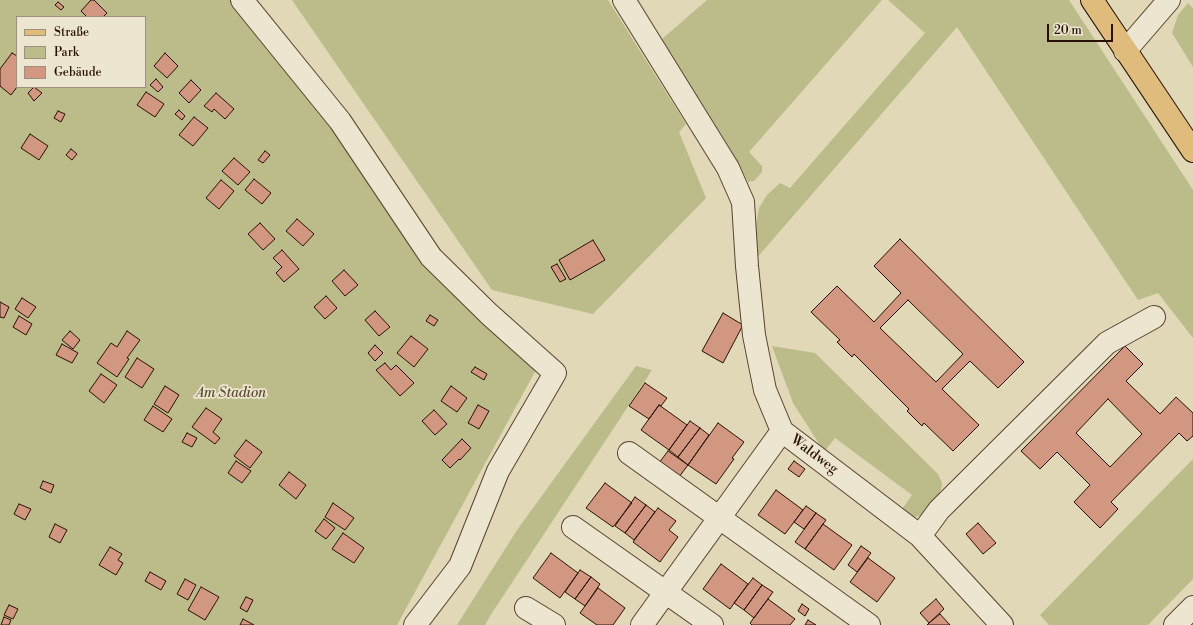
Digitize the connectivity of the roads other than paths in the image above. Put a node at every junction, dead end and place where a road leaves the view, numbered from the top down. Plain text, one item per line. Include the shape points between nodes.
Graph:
1 (242, 0) edge
2 (624, 0) edge
3 (1092, 0) edge
4 (1169, 0) edge
5 (1125, 51) junction
6 (1193, 151) edge
7 (1154, 317) dead end
8 (782, 432) junction
9 (629, 453) dead end
10 (720, 517) junction
11 (573, 527) dead end
12 (920, 536) junction
13 (666, 593) junction
14 (1193, 607) edge
15 (526, 608) dead end
16 (415, 625) edge
17 (554, 625) edge
18 (642, 625) edge
19 (712, 625) edge
20 (869, 625) edge
21 (1002, 625) edge
22 (1175, 625) edge

1 - 16 street via 340,121 431,257 489,314 555,373 498,471 460,566
2 - 8 street via 728,168 743,202 754,335 765,390
3 - 5 main road
4 - 5 street
5 - 6 main road
7 - 12 street via 1106,343 939,510
8 - 10 street, Waldweg
8 - 12 street, Waldweg
9 - 10 street
10 - 13 street, Waldweg
10 - 20 street
11 - 13 street
12 - 21 street, Waldweg
13 - 18 street, Waldweg
13 - 19 street
14 - 22 street
15 - 17 street

